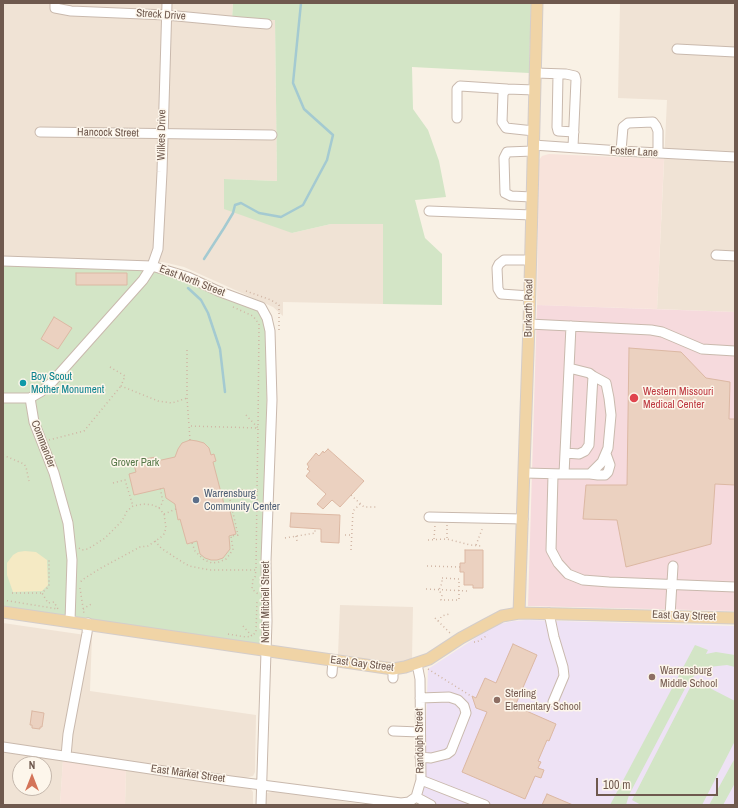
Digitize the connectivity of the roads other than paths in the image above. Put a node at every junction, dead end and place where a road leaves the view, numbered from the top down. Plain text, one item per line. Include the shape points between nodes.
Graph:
1 (167, 3) edge
2 (538, 3) edge
3 (55, 5) edge
4 (166, 15) junction
5 (267, 24) dead end
6 (677, 49) dead end
7 (735, 52) edge
8 (535, 73) junction
9 (558, 75) junction
10 (507, 89) junction
11 (535, 90) junction
12 (457, 118) dead end
13 (534, 131) junction
14 (40, 132) dead end
15 (574, 132) junction
16 (162, 134) junction
17 (272, 135) dead end
18 (574, 147) junction
19 (533, 148) junction
20 (621, 151) junction
21 (658, 153) junction
22 (735, 157) edge
23 (532, 197) junction
24 (429, 211) dead end
25 (532, 215) junction
26 (716, 255) dead end
27 (735, 256) edge
28 (531, 260) junction
29 (3, 261) edge
30 (152, 266) junction
31 (530, 296) junction
32 (529, 324) junction
33 (571, 326) junction
34 (735, 351) edge
35 (569, 368) junction
36 (594, 376) junction
37 (3, 398) edge
38 (30, 398) junction
39 (272, 400) joint
40 (565, 453) junction
41 (524, 473) junction
42 (553, 474) junction
43 (564, 474) junction
44 (523, 519) junction
45 (432, 520) road end
46 (673, 566) dead end
47 (672, 584) junction
48 (735, 587) edge
49 (3, 612) edge
50 (519, 613) junction
51 (549, 613) junction
52 (670, 616) junction
53 (85, 618) junction
54 (735, 618) edge
55 (70, 620) junction
56 (266, 650) junction
57 (333, 660) junction
58 (417, 664) junction
59 (332, 673) dead end
60 (420, 698) junction
61 (553, 702) dead end
62 (393, 731) dead end
63 (420, 732) junction
64 (3, 747) edge
65 (66, 756) junction
66 (420, 757) junction
67 (421, 780) junction
68 (263, 784) junction
69 (415, 801) edge
70 (372, 802) edge
71 (262, 805) edge
72 (432, 805) edge
73 (485, 805) edge

1 - 4 street, Wilkes Drive
2 - 8 main road, Burkarth Road
3 - 4 street, Streck Drive via 71,11
4 - 5 street, Streck Drive
4 - 16 street, Wilkes Drive
6 - 7 street
8 - 9 street
8 - 11 main road, Burkarth Road
9 - 15 street via 558,131
9 - 15 street via 574,76 576,80
10 - 11 street
10 - 12 street via 460,86 457,89
10 - 13 street via 503,94 502,122 506,128
11 - 13 main road, Burkarth Road
13 - 19 main road, Burkarth Road
14 - 16 street, Hancock Street
15 - 18 street
16 - 17 street, Hancock Street
16 - 30 street, Wilkes Drive via 158,249
18 - 19 street, Foster Lane
18 - 20 street, Foster Lane
19 - 23 main road, Burkarth Road
19 - 23 street, Foster Lane via 507,152 504,158 505,193 511,196
20 - 21 street, Foster Lane
20 - 21 street via 623,127 628,123 653,122 658,131
21 - 22 street, Foster Lane
23 - 25 main road, Burkarth Road
24 - 25 street
25 - 28 main road, Burkarth Road
26 - 27 street
28 - 31 main road, Burkarth Road
28 - 31 street via 504,260 497,268 498,289 501,294
29 - 30 street, East North Street
30 - 38 street via 144,280 52,382
30 - 39 street, East North Street via 188,277 261,307 270,331
31 - 32 main road, Burkarth Road
32 - 33 street
32 - 41 main road, Burkarth Road
33 - 34 street via 651,330 702,349
33 - 35 street
35 - 36 street
35 - 40 street
36 - 40 street via 589,445 579,454
36 - 43 street via 606,383 610,398 608,448 602,462 590,474
37 - 38 street
38 - 55 street, Commander via 34,422 54,473 68,523 72,560
39 - 56 street, North Mitchell Street via 266,561
40 - 43 street
41 - 42 street
41 - 44 main road, Burkarth Road
42 - 43 street
42 - 47 street via 551,550 568,574 583,580
44 - 45 street
44 - 50 main road, Burkarth Road
46 - 47 street
47 - 48 street
47 - 52 street
49 - 55 main road, East Gay Street
50 - 51 main road, East Gay Street
50 - 58 main road, East Gay Street via 502,616 458,640 434,657
51 - 52 main road, East Gay Street
51 - 61 street via 564,676
52 - 54 main road, East Gay Street
53 - 55 main road, East Gay Street
53 - 56 main road, East Gay Street
53 - 65 street via 87,633
56 - 57 main road, East Gay Street
56 - 68 street, North Mitchell Street
57 - 58 main road, East Gay Street via 393,674
57 - 59 street
58 - 60 street, Randolph Street
60 - 63 street, Randolph Street
60 - 66 street via 449,697 458,700 466,713 451,751 431,758
62 - 63 street
63 - 66 street, Randolph Street
64 - 65 street, East Market Street
65 - 68 street, East Market Street
66 - 67 street, Randolph Street
67 - 69 street, Randolph Street
67 - 73 street
68 - 70 street, East Market Street
68 - 71 street, North Mitchell Street
69 - 70 street via 401,804
69 - 72 street

